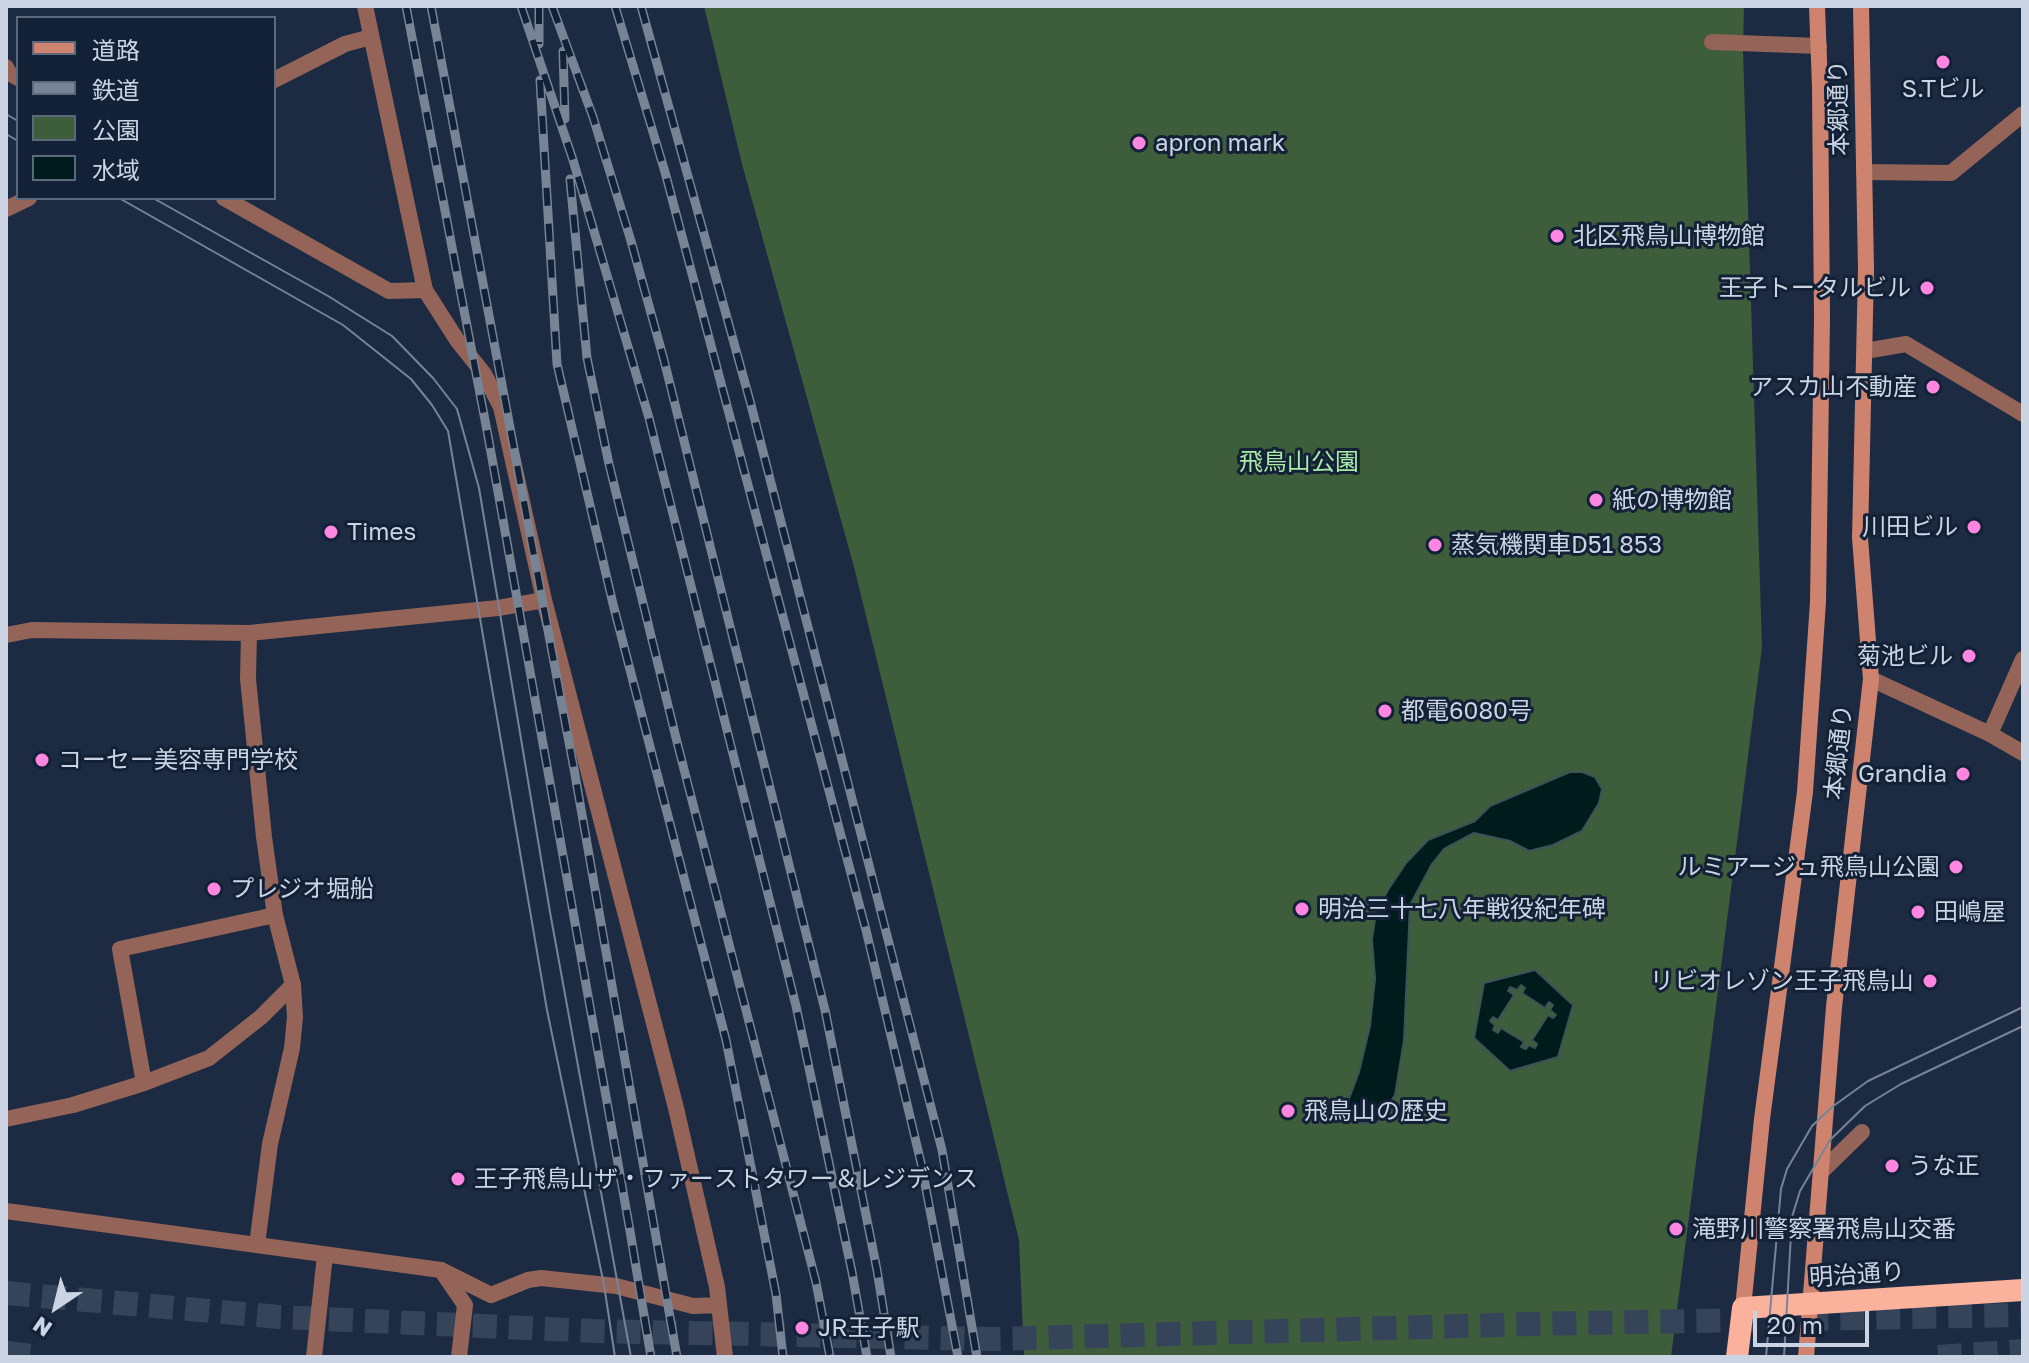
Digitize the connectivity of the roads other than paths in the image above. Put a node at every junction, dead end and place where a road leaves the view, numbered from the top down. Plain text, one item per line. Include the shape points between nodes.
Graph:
1 (365, 6) edge
2 (1817, 6) edge
3 (1861, 6) edge
4 (371, 37) junction
5 (1712, 42) dead end
6 (1819, 46) junction
7 (276, 79) edge
8 (2023, 114) edge
9 (1864, 172) junction
10 (25, 200) edge
11 (228, 200) edge
12 (6, 209) edge
13 (425, 290) junction
14 (1865, 351) junction
15 (2023, 414) edge
16 (544, 600) junction
17 (249, 633) junction
18 (6, 635) edge
19 (2023, 659) edge
20 (1871, 679) junction
21 (1990, 734) junction
22 (2023, 753) edge
23 (275, 915) junction
24 (293, 985) junction
25 (144, 1083) junction
26 (6, 1119) edge
27 (1862, 1132) dead end
28 (1821, 1172) junction
29 (6, 1211) edge
30 (257, 1245) junction
31 (325, 1255) junction
32 (441, 1270) junction
33 (2023, 1290) edge
34 (1810, 1304) junction
35 (719, 1305) junction
36 (1743, 1308) junction
37 (314, 1357) edge
38 (459, 1357) edge
39 (725, 1357) edge
40 (1737, 1357) edge
41 (1806, 1357) edge

1 - 4 street
2 - 6 main road, 本郷通り
3 - 9 main road, 本郷通り
4 - 7 street via 345,44
4 - 13 street
5 - 6 street
6 - 36 main road, 本郷通り via 1818,602 1805,792
8 - 9 street via 1951,173
9 - 14 main road, 本郷通り
10 - 12 street
11 - 13 street via 389,291
13 - 16 street via 501,407
14 - 15 street via 1906,344
14 - 20 main road, 本郷通り via 1860,538
16 - 17 street
16 - 35 street via 676,1108
17 - 18 street via 32,630
17 - 23 street via 250,695
19 - 21 street
20 - 21 street
20 - 28 main road, 本郷通り
21 - 22 street
23 - 24 street
23 - 25 street via 120,949
24 - 25 street via 209,1058
24 - 30 street via 292,1048 270,1144
25 - 26 street
27 - 28 street
28 - 34 main road, 本郷通り
29 - 30 street
30 - 31 street
31 - 32 street
31 - 37 street
32 - 35 street via 491,1295 541,1278 616,1286 693,1306
32 - 38 street via 465,1305
33 - 34 highway, 明治通り
34 - 36 highway, 明治通り
34 - 41 main road, 本郷通り
35 - 39 street
36 - 40 highway

